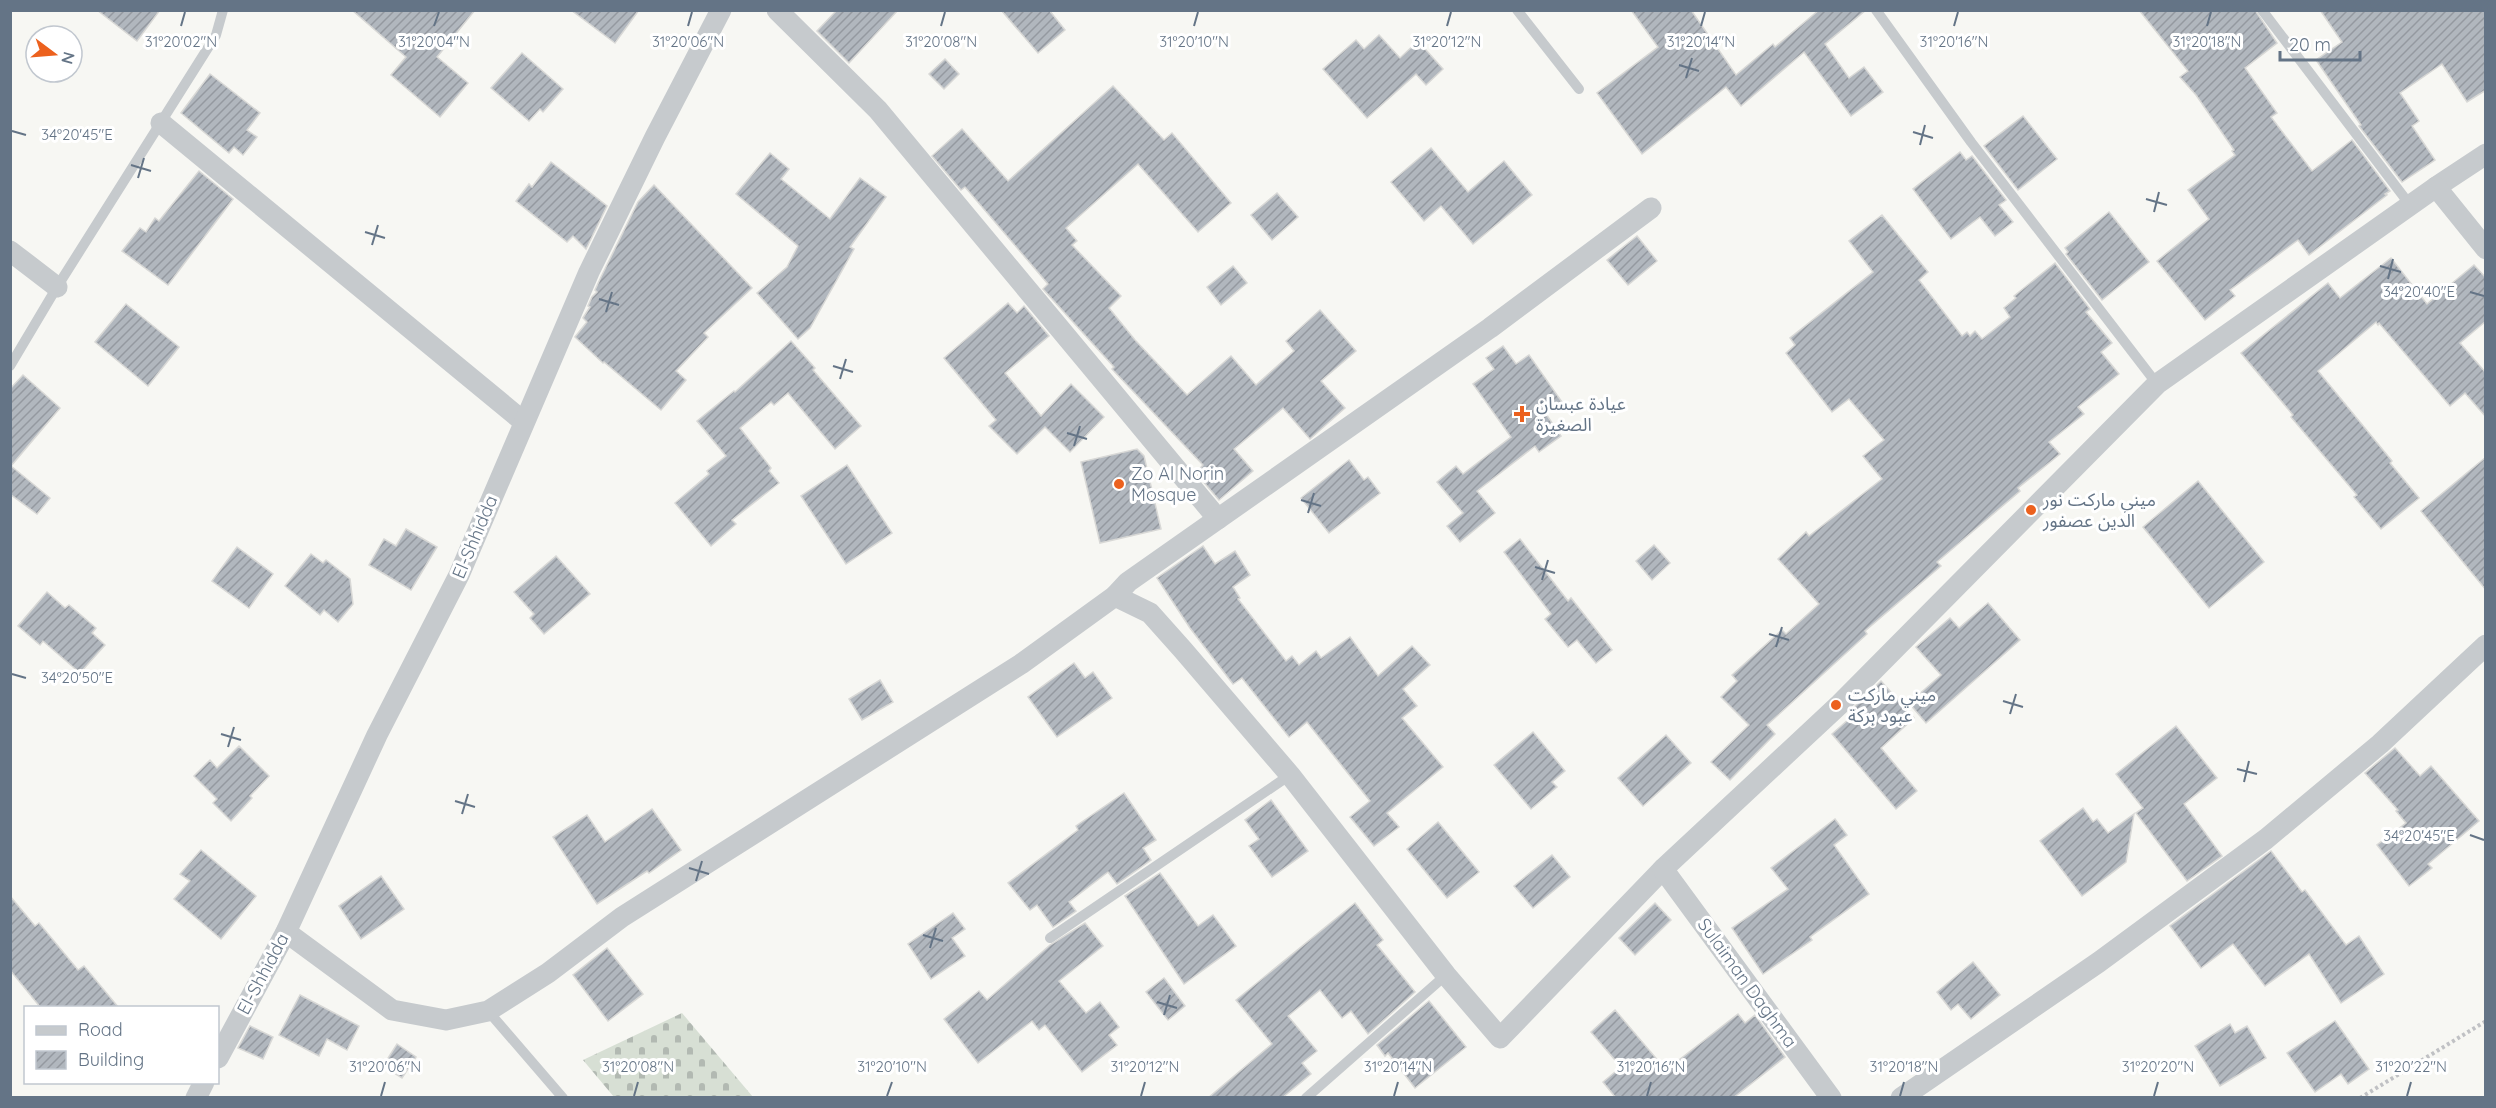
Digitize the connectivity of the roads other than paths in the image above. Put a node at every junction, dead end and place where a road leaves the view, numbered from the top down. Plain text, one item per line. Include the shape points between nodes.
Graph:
1 (223, 10) edge
2 (721, 10) edge
3 (777, 10) edge
4 (1517, 10) edge
5 (1876, 10) edge
6 (2262, 10) edge
7 (1579, 89) dead end
8 (161, 123) junction
9 (2486, 154) edge
10 (2436, 188) junction
11 (2410, 205) junction
12 (1651, 208) dead end
13 (2486, 249) edge
14 (10, 251) edge
15 (57, 287) junction
16 (10, 366) edge
17 (2157, 384) junction
18 (524, 422) junction
19 (1218, 519) junction
20 (1115, 596) junction
21 (2486, 645) edge
22 (1290, 775) junction
23 (1663, 869) junction
24 (286, 932) junction
25 (1050, 938) dead end
26 (1446, 975) junction
27 (488, 1011) junction
28 (219, 1056) edge
29 (203, 1084) edge
30 (196, 1098) edge
31 (563, 1098) edge
32 (1306, 1098) edge
33 (1831, 1098) edge
34 (1901, 1098) edge

1 - 8 lane via 216,35
2 - 18 street, El-Shhidda via 589,272
3 - 19 street via 878,110
4 - 7 lane
5 - 17 lane via 1971,142
6 - 11 lane
8 - 15 lane
8 - 18 street
9 - 10 street
10 - 11 street
10 - 13 street
11 - 17 street
12 - 19 street via 1490,328
14 - 15 street
15 - 16 lane
17 - 23 street via 1840,704
18 - 24 street, El-Shhidda via 459,575 377,735
19 - 20 street via 1128,582
20 - 22 street via 1150,613
20 - 27 street via 1021,664 622,917 548,973
21 - 34 street via 2380,744 2266,839 2098,962
22 - 25 lane
22 - 26 street
23 - 26 street via 1500,1038
23 - 33 street, Sulaiman Daghma
24 - 27 street via 392,1010 446,1020
24 - 28 street, El-Shhidda
26 - 32 lane
27 - 31 lane
29 - 30 street

